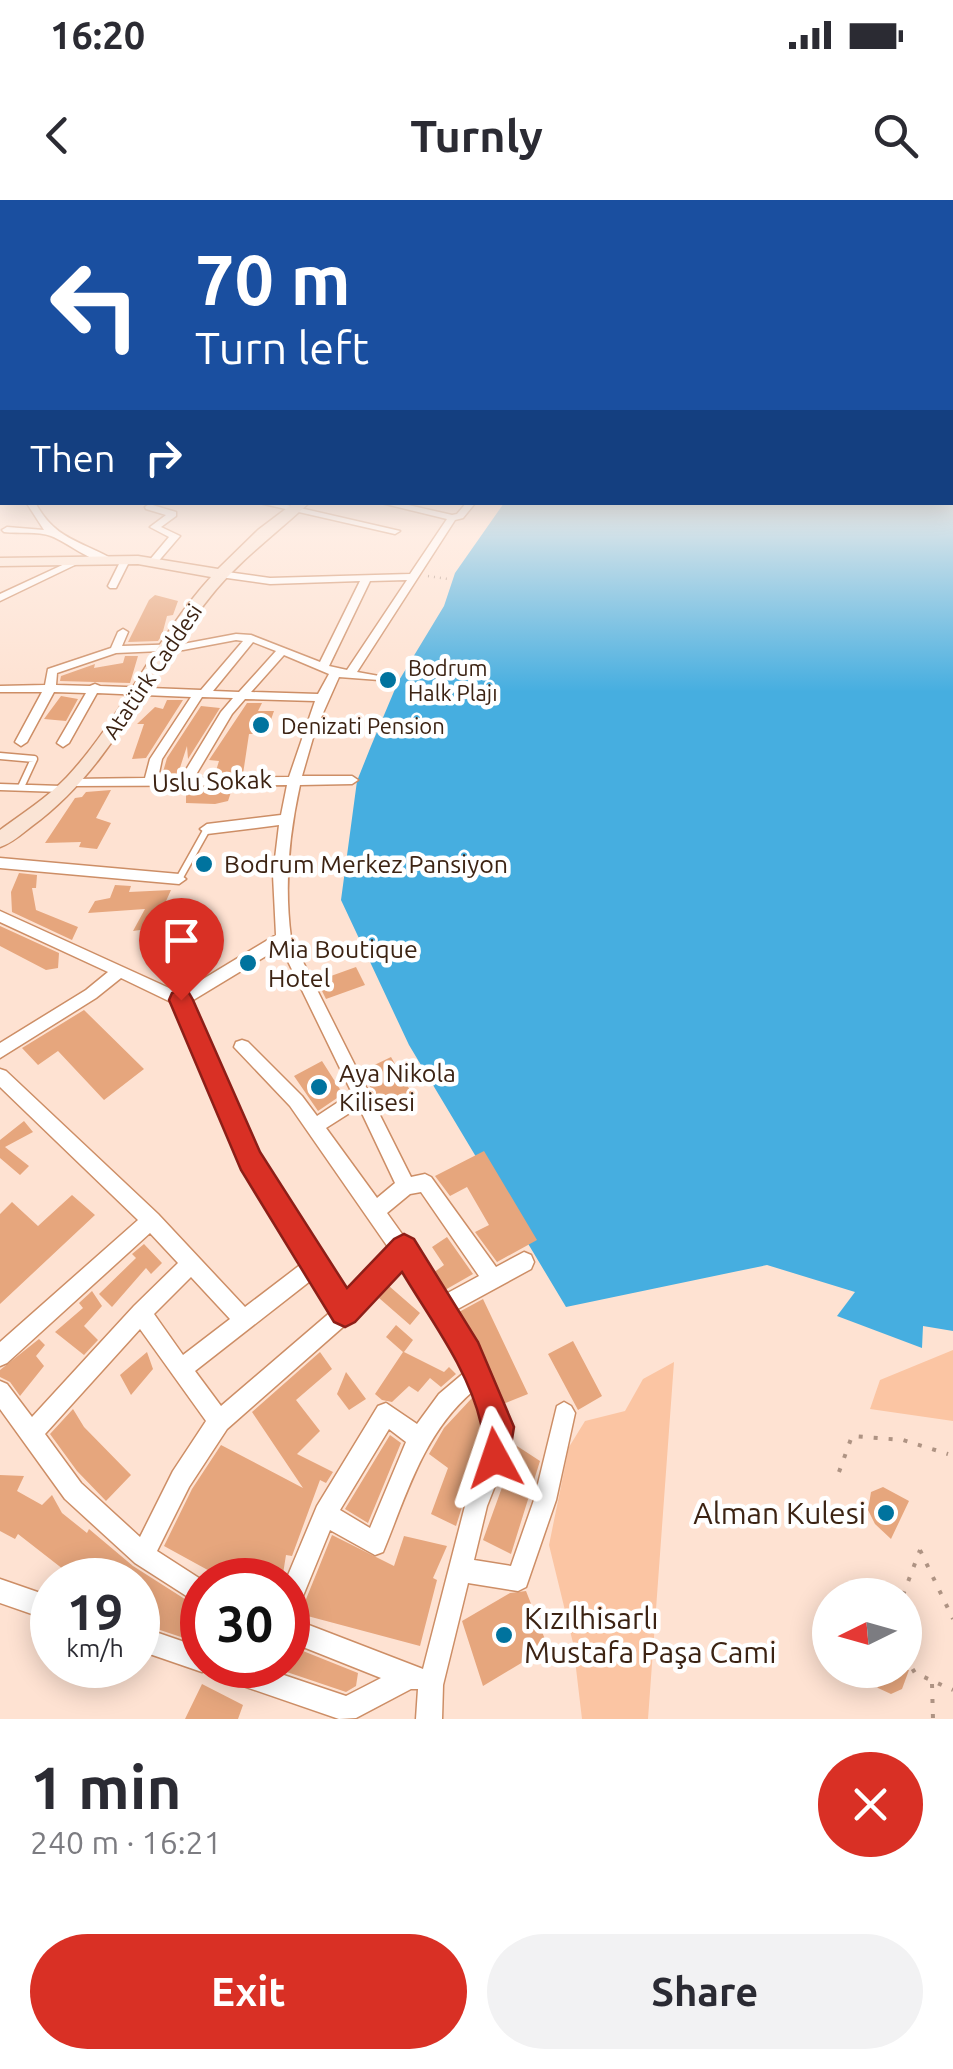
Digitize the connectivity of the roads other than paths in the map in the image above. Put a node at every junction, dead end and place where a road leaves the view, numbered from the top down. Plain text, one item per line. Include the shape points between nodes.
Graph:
1 (92, 550) edge
2 (163, 550) edge
3 (248, 550) edge
4 (429, 550) edge
5 (118, 560) junction
6 (0, 562) edge
7 (74, 562) junction
8 (153, 562) junction
9 (220, 574) junction
10 (411, 575) junction
11 (367, 578) junction
12 (113, 586) dead end
13 (0, 598) edge
14 (123, 632) dead end
15 (252, 638) junction
16 (164, 648) junction
17 (115, 650) junction
18 (282, 651) junction
19 (336, 672) junction
20 (375, 678) dead end
21 (50, 688) junction
22 (95, 688) junction
23 (0, 689) edge
24 (140, 690) junction
25 (206, 692) junction
26 (240, 694) junction
27 (321, 698) junction
28 (21, 742) dead end
29 (62, 743) dead end
30 (0, 756) edge
31 (296, 778) junction
32 (352, 780) dead end
33 (185, 782) junction
34 (150, 783) junction
35 (0, 786) edge
36 (68, 786) junction
37 (21, 787) junction
38 (289, 819) junction
39 (206, 829) joint
40 (0, 840) edge
41 (0, 863) edge
42 (179, 879) joint
43 (0, 916) edge
44 (284, 938) junction
45 (120, 970) junction
46 (181, 1000) junction
47 (242, 1047) dead end
48 (0, 1051) edge
49 (0, 1076) edge
50 (362, 1096) junction
51 (316, 1126) junction
52 (406, 1186) junction
53 (375, 1211) junction
54 (151, 1220) junction
55 (404, 1249) junction
56 (524, 1262) dead end
57 (191, 1263) junction
58 (316, 1264) junction
59 (492, 1277) junction
60 (442, 1308) junction
61 (141, 1312) junction
62 (345, 1312) junction
63 (244, 1320) junction
64 (0, 1356) edge
65 (181, 1369) junction
66 (476, 1376) junction
67 (0, 1391) edge
68 (564, 1414) dead end
69 (219, 1421) junction
70 (30, 1435) junction
71 (420, 1439) junction
72 (325, 1514) junction
73 (143, 1555) junction
74 (307, 1558) edge
75 (460, 1570) junction
76 (180, 1579) edge
77 (0, 1591) edge
78 (30, 1601) edge
79 (310, 1638) edge
80 (420, 1680) junction
81 (284, 1688) edge
82 (429, 1719) edge

1 - 5 street
2 - 8 street
3 - 9 street, Atatürk Caddesi
4 - 10 street
5 - 7 street
5 - 8 street
5 - 12 street
6 - 7 street
7 - 13 street
8 - 9 street
9 - 11 street via 270,581
9 - 16 street, Atatürk Caddesi
10 - 11 street
10 - 19 street
11 - 19 street
14 - 17 street
15 - 16 street
15 - 18 street
15 - 25 street
16 - 17 street
16 - 24 street, Atatürk Caddesi
17 - 21 street via 52,671
18 - 19 street
18 - 26 street
19 - 20 street
19 - 27 street
21 - 22 street
21 - 23 street
21 - 28 street
22 - 24 street
22 - 29 street
24 - 25 street
24 - 36 street, Atatürk Caddesi
25 - 26 street
25 - 34 street via 156,758
26 - 27 street
26 - 33 street
27 - 31 street
30 - 37 lane via 34,759
31 - 32 street, Uslu Sokak
31 - 33 street, Uslu Sokak
31 - 38 street
33 - 34 street, Uslu Sokak
34 - 36 street, Uslu Sokak
35 - 37 lane
36 - 37 lane
36 - 40 street, Atatürk Caddesi
38 - 39 street
38 - 44 street via 277,904
39 - 42 lane
41 - 42 street
43 - 45 street
44 - 46 street
44 - 50 street
45 - 46 street
45 - 48 street
46 - 58 street via 250,1161
47 - 51 street
49 - 54 street
50 - 51 street
50 - 52 street
51 - 53 street
52 - 53 street
52 - 59 street via 425,1182
53 - 55 street
54 - 57 street
54 - 64 street
55 - 60 street
55 - 62 street
56 - 59 street
57 - 61 street
57 - 63 street
58 - 62 street
58 - 63 street
59 - 60 street
60 - 66 street
61 - 65 street
61 - 70 street
62 - 69 street
63 - 65 street
65 - 69 street
66 - 71 street via 446,1397
66 - 75 street via 498,1427 495,1458
67 - 70 street
68 - 75 street via 518,1580
69 - 73 street
70 - 73 street via 73,1491
71 - 72 street via 386,1414
71 - 72 street via 375,1544
72 - 74 street
73 - 76 street
75 - 80 street
77 - 78 street
79 - 80 street
80 - 81 street via 347,1709
80 - 82 street

